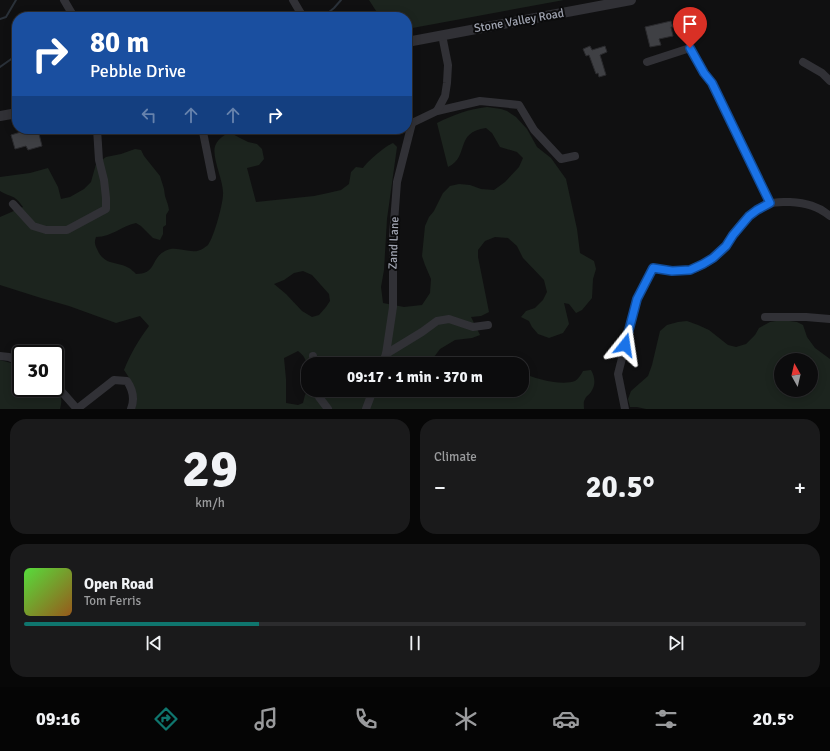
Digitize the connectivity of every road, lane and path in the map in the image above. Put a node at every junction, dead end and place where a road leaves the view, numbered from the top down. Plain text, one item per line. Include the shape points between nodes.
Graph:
1 (64, 0) edge
2 (293, 0) edge
3 (630, 0) edge
4 (71, 12) edge
5 (301, 12) edge
6 (442, 35) junction
7 (412, 41) edge
8 (647, 62) dead end
9 (803, 62) dead end
10 (830, 81) edge
11 (437, 111) junction
12 (12, 114) edge
13 (0, 116) edge
14 (412, 122) edge
15 (97, 134) edge
16 (203, 134) edge
17 (408, 134) edge
18 (575, 156) dead end
19 (212, 177) dead end
20 (770, 203) junction
21 (13, 204) dead end
22 (830, 216) edge
23 (765, 317) dead end
24 (830, 319) edge
25 (488, 325) dead end
26 (386, 354) junction
27 (0, 356) edge
28 (385, 357) edge
29 (12, 358) edge
30 (64, 394) edge
31 (319, 397) edge
32 (370, 397) edge
33 (131, 409) edge
34 (328, 409) edge
35 (366, 409) edge
36 (625, 409) edge

1 - 4 street
2 - 5 street
3 - 6 street, Stone Valley Road
6 - 7 street, Stone Valley Road
6 - 11 street via 448,65 447,83 445,96
8 - 20 street via 690,48 712,83
9 - 10 street
11 - 14 street
11 - 18 street via 480,101 519,104 534,130 561,159
12 - 13 street
15 - 21 street via 106,209 67,230 46,230 33,226
16 - 19 street
17 - 26 street, Zand Lane via 397,182 393,236 394,307
20 - 22 street via 808,204
20 - 36 street via 749,216 726,246 703,264 690,270 653,268 637,299 618,374
23 - 24 street
25 - 26 street via 473,327 449,319 436,321
26 - 28 street, Zand Lane
27 - 29 street
30 - 33 street via 77,409 114,380 127,381 132,388 134,402
31 - 34 street
32 - 35 street

